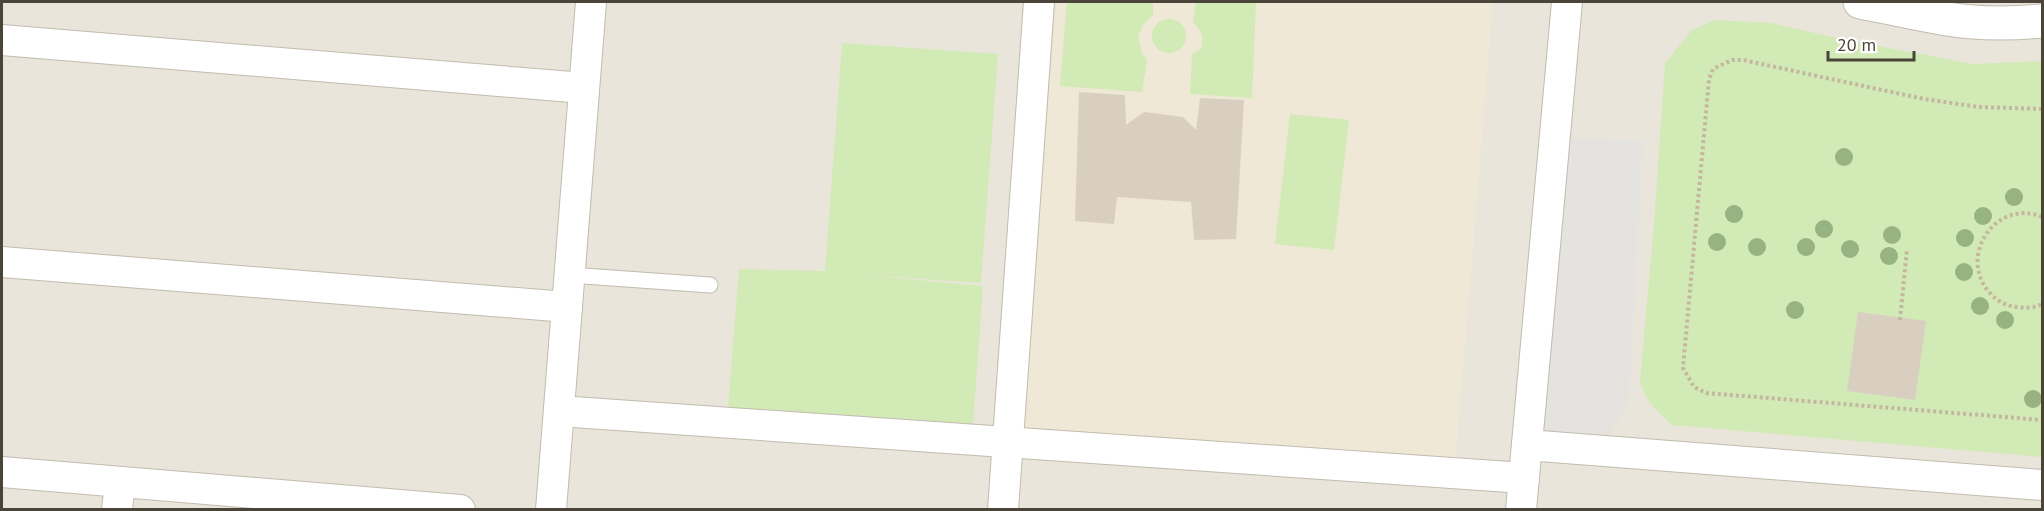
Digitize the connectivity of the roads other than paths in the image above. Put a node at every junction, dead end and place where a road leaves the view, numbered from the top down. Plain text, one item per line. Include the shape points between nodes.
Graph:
1 (591, 2) edge
2 (1039, 2) edge
3 (1567, 2) edge
4 (1860, 2) edge
5 (2043, 21) edge
6 (2, 40) edge
7 (584, 88) junction
8 (2, 262) edge
9 (570, 275) junction
10 (710, 285) dead end
11 (567, 307) junction
12 (559, 411) junction
13 (1008, 443) junction
14 (1527, 445) junction
15 (2, 472) edge
16 (1524, 478) junction
17 (2043, 485) edge
18 (118, 496) edge
19 (334, 504) edge
20 (460, 510) edge
21 (551, 510) edge
22 (1003, 510) edge
23 (1521, 510) edge

1 - 7 street
2 - 13 street
3 - 14 street
4 - 5 street via 1979,23
6 - 7 street
7 - 9 street
8 - 11 street
9 - 10 lane
9 - 11 street
11 - 12 street
12 - 13 street
12 - 21 street
13 - 16 street
13 - 22 street
14 - 16 street
14 - 17 street
15 - 18 street
16 - 23 street
18 - 19 street
19 - 20 street

